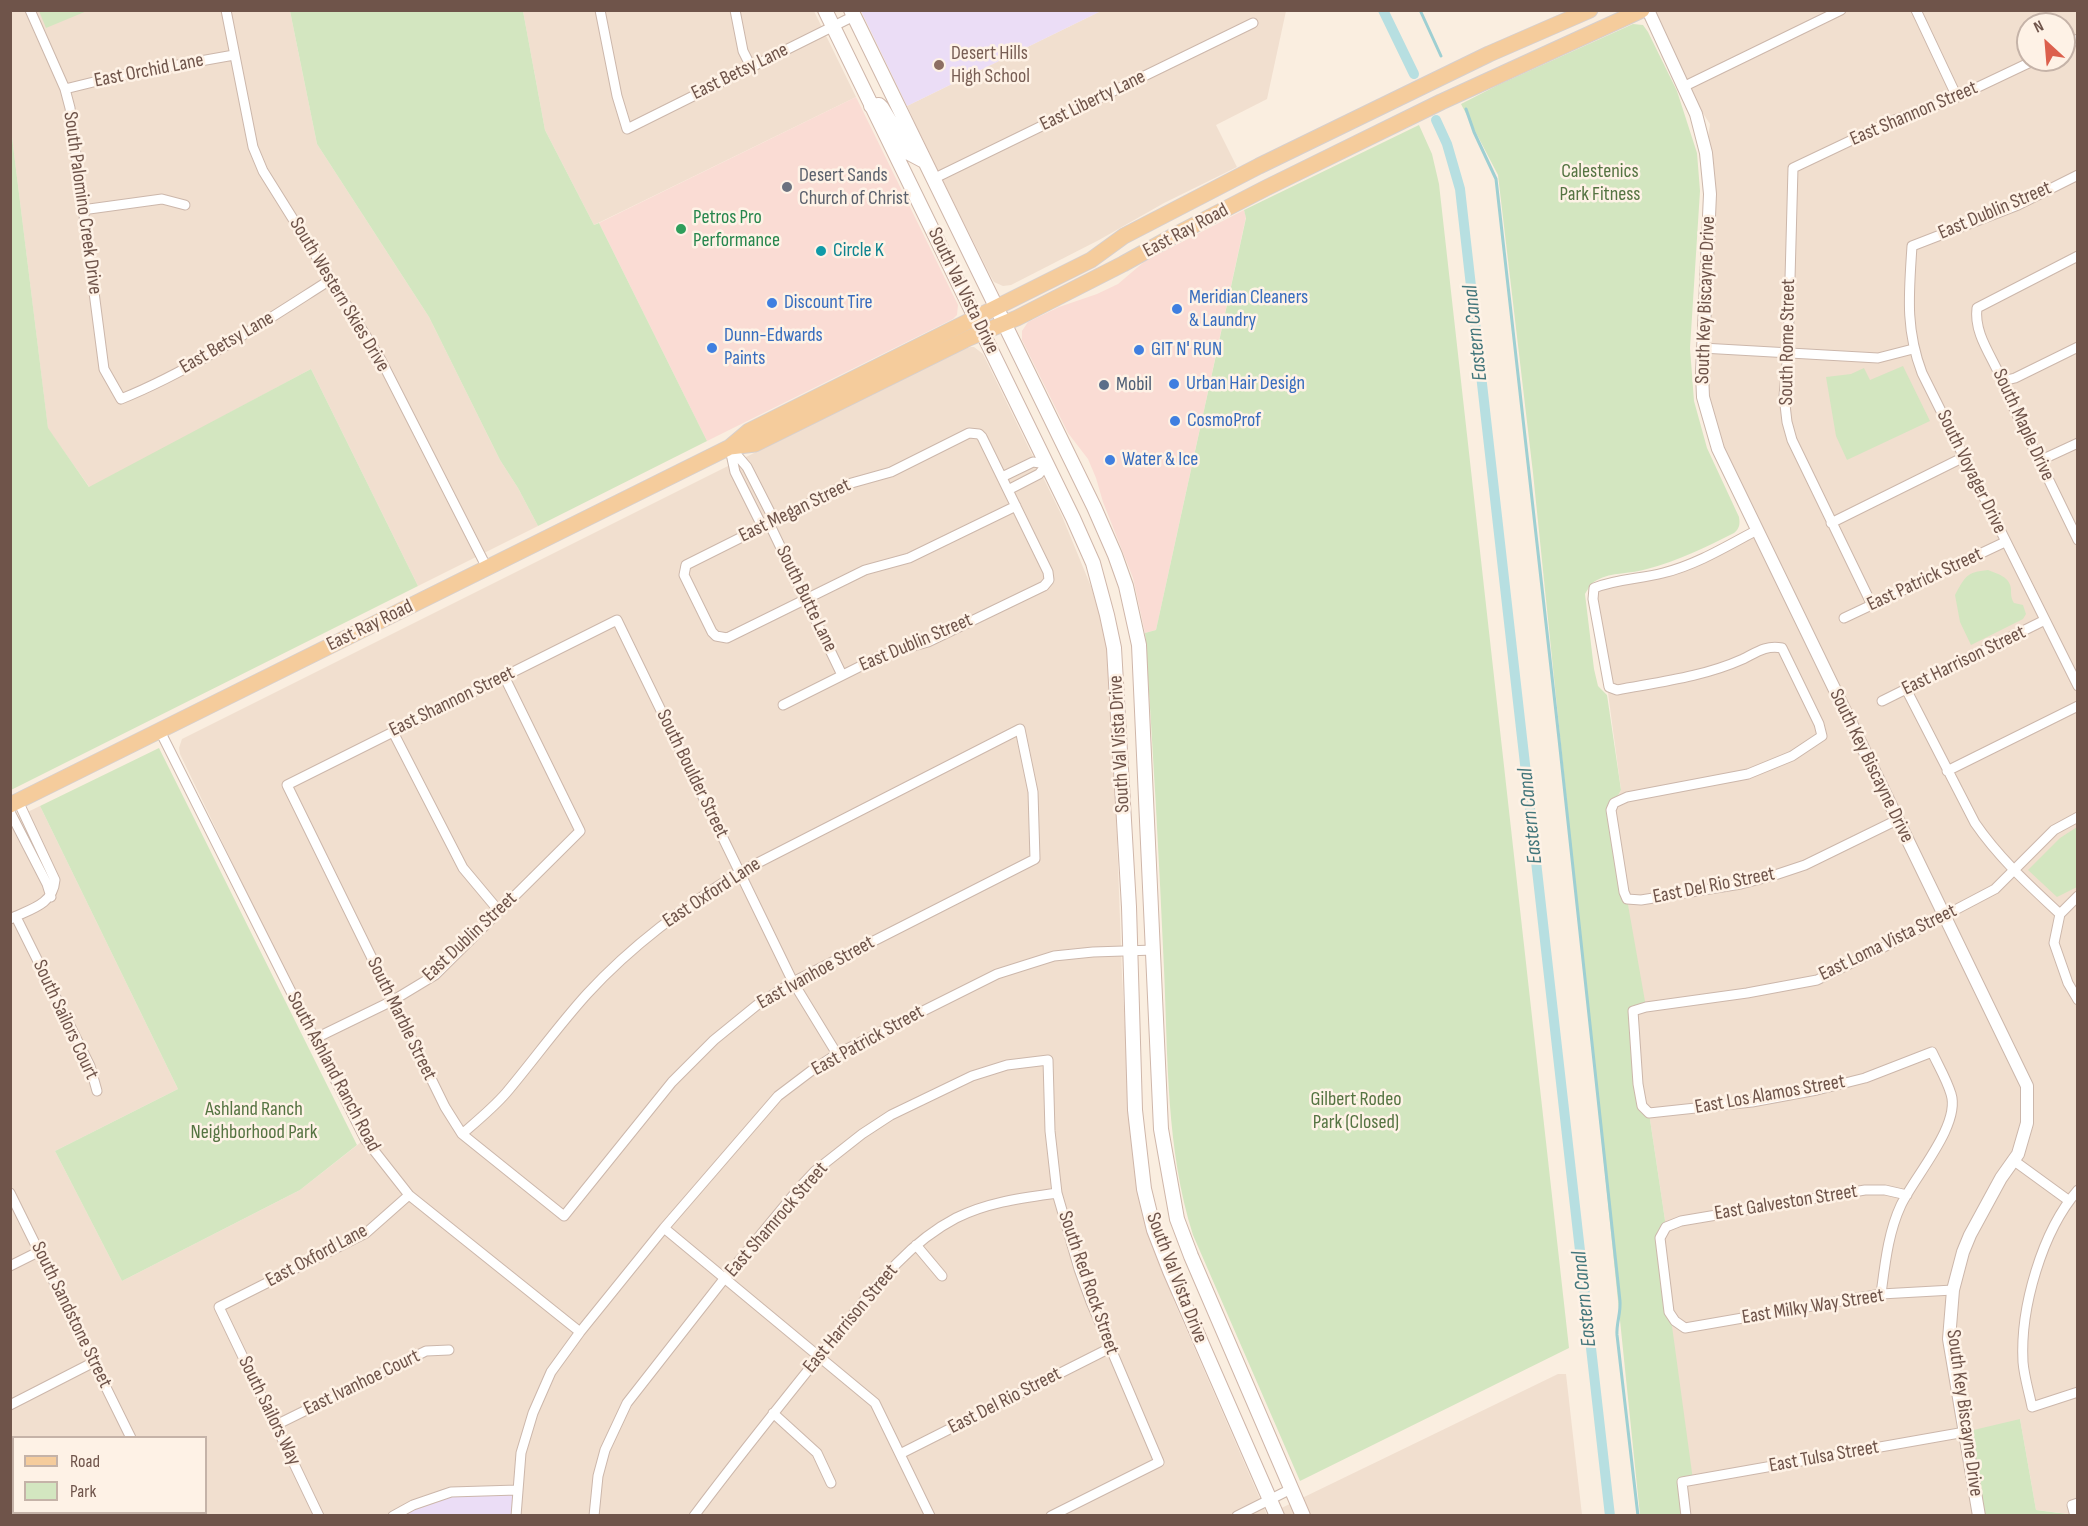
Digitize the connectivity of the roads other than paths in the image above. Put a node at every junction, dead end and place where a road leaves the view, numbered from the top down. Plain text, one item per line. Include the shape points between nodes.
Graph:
1 (30, 10) edge
2 (226, 10) edge
3 (600, 10) edge
4 (735, 10) edge
5 (825, 10) edge
6 (1590, 10) edge
7 (1642, 10) edge
8 (1648, 10) edge
9 (1841, 10) edge
10 (1916, 10) edge
11 (852, 13) edge
12 (1253, 23) dead end
13 (832, 26) junction
14 (234, 55) junction
15 (751, 67) junction
16 (2016, 69) edge
17 (1685, 86) junction
18 (65, 89) junction
19 (1957, 97) junction
20 (872, 106) junction
21 (924, 161) junction
22 (1259, 166) junction
23 (1793, 168) joint
24 (2078, 175) edge
25 (933, 179) junction
26 (185, 205) dead end
27 (82, 210) junction
28 (1206, 219) junction
29 (1912, 246) joint
30 (2078, 255) edge
31 (330, 280) junction
32 (995, 307) junction
33 (976, 317) junction
34 (1003, 324) junction
35 (983, 332) junction
36 (2078, 347) edge
37 (1702, 348) junction
38 (1913, 350) junction
39 (1788, 352) junction
40 (2003, 381) junction
41 (121, 399) joint
42 (2078, 443) edge
43 (730, 447) junction
44 (1068, 454) junction
45 (1962, 458) junction
46 (2040, 461) junction
47 (1047, 464) junction
48 (1002, 477) junction
49 (1008, 490) junction
50 (1016, 506) junction
51 (1831, 522) junction
52 (768, 523) junction
53 (1757, 530) junction
54 (2077, 536) edge
55 (2005, 542) junction
56 (488, 568) junction
57 (806, 599) junction
58 (1872, 605) junction
59 (1844, 618) dead end
60 (617, 620) joint
61 (2045, 620) junction
62 (842, 675) junction
63 (504, 676) junction
64 (2078, 687) edge
65 (1906, 689) junction
66 (1882, 701) dead end
67 (1142, 704) junction
68 (783, 705) dead end
69 (2078, 706) edge
70 (1118, 707) junction
71 (1020, 729) joint
72 (160, 731) junction
73 (393, 732) junction
74 (1947, 771) junction
75 (287, 785) joint
76 (13, 806) edge
77 (2078, 817) edge
78 (1897, 820) junction
79 (42, 850) junction
80 (33, 856) junction
81 (740, 872) junction
82 (2014, 872) junction
83 (51, 897) junction
84 (2078, 897) edge
85 (499, 911) junction
86 (2060, 914) junction
87 (1945, 915) junction
88 (13, 918) edge
89 (1154, 950) junction
90 (1130, 951) junction
91 (793, 982) junction
92 (2078, 1000) edge
93 (392, 1001) junction
94 (314, 1039) junction
95 (837, 1054) junction
96 (1048, 1060) joint
97 (98, 1091) dead end
98 (1642, 1106) joint
99 (462, 1134) junction
100 (2013, 1160) junction
101 (2078, 1190) edge
102 (10, 1193) edge
103 (1057, 1193) junction
104 (409, 1195) junction
105 (1907, 1195) junction
106 (2068, 1200) junction
107 (564, 1216) joint
108 (664, 1228) junction
109 (916, 1245) junction
110 (40, 1251) junction
111 (10, 1266) edge
112 (942, 1276) dead end
113 (724, 1279) junction
114 (1953, 1290) junction
115 (1881, 1294) junction
116 (219, 1307) joint
117 (1675, 1322) joint
118 (580, 1332) junction
119 (1110, 1348) junction
120 (449, 1350) dead end
121 (820, 1356) junction
122 (94, 1362) junction
123 (2078, 1392) edge
124 (10, 1405) edge
125 (773, 1413) junction
126 (276, 1425) junction
127 (1965, 1432) junction
128 (131, 1436) edge
129 (900, 1454) junction
130 (831, 1483) dead end
131 (1291, 1489) junction
132 (517, 1490) junction
133 (1270, 1500) junction
134 (2075, 1504) edge
135 (319, 1515) edge
136 (393, 1515) edge
137 (516, 1515) edge
138 (594, 1515) edge
139 (694, 1515) edge
140 (930, 1515) edge
141 (1051, 1515) edge
142 (1237, 1515) edge
143 (1276, 1515) edge
144 (1303, 1515) edge
145 (1686, 1515) edge
146 (1978, 1515) edge
147 (2074, 1515) edge

1 - 18 street, South Palomino Creek Drive
2 - 14 street, South Western Skies Drive
3 - 15 street, East Betsy Lane via 627,129
4 - 15 street via 743,51
5 - 13 main road, South Val Vista Drive
6 - 22 main road, East Ray Road via 1489,54
7 - 28 main road, East Ray Road via 1441,102
8 - 17 street, South Key Biscayne Drive
9 - 17 street
10 - 19 street
11 - 13 street, East Betsy Lane
11 - 21 main road, South Val Vista Drive
12 - 25 street, East Liberty Lane
13 - 15 street, East Betsy Lane
13 - 20 main road, South Val Vista Drive
14 - 18 street, East Orchid Lane
14 - 31 street, South Western Skies Drive via 253,147 263,171
16 - 19 street, East Shannon Street
17 - 37 street, South Key Biscayne Drive via 1701,130 1709,183
18 - 27 street, South Palomino Creek Drive
19 - 23 street, East Shannon Street via 1892,121
20 - 21 main road via 882,108 909,153
20 - 33 main road, South Val Vista Drive
21 - 25 main road, South Val Vista Drive
22 - 28 main road via 1247,184 1213,202
22 - 32 main road, East Ray Road via 1124,236 1091,260
23 - 39 street, South Rome Street
24 - 29 street, East Dublin Street via 2018,205
25 - 32 main road, South Val Vista Drive
26 - 27 street via 162,199
27 - 41 street, South Palomino Creek Drive via 104,369
28 - 34 main road, East Ray Road
29 - 38 street, South Voyager Drive via 1908,314
30 - 40 street, South Maple Drive via 1977,308 1977,328
31 - 41 street, East Betsy Lane via 243,336
31 - 56 street, South Western Skies Drive via 381,360
32 - 33 main road, East Ray Road
32 - 34 main road, South Val Vista Drive
33 - 35 main road, South Val Vista Drive
33 - 43 main road, East Ray Road via 749,431
34 - 35 main road, East Ray Road
34 - 44 main road, South Val Vista Drive
35 - 43 main road, East Ray Road via 755,444
35 - 47 main road, South Val Vista Drive
36 - 40 street
37 - 39 street
37 - 53 street, South Key Biscayne Drive via 1703,397 1708,419
38 - 39 street via 1878,358
38 - 45 street, South Voyager Drive
39 - 51 street, South Rome Street via 1784,396 1787,422
40 - 46 street, South Maple Drive
42 - 46 street
43 - 52 street, South Butte Lane via 747,467
43 - 56 main road, East Ray Road
44 - 47 main road
44 - 67 main road, South Val Vista Drive via 1126,586 1138,645
45 - 51 street
45 - 55 street, South Voyager Drive
46 - 54 street, South Maple Drive
47 - 48 street via 1033,462
47 - 49 street via 1039,474
47 - 70 main road, South Val Vista Drive via 1093,563 1102,593 1114,648
48 - 49 street
48 - 52 street, East Megan Street via 982,437 969,433 891,472 848,484
49 - 50 street
50 - 57 street via 909,558 865,570
50 - 62 street, East Dublin Street via 1048,572 1049,580 1044,586 928,642 885,654
51 - 58 street, South Rome Street
52 - 57 street, South Butte Lane
52 - 57 street, East Megan Street via 690,562 685,569 684,575 712,632 727,638
53 - 78 street, South Key Biscayne Drive
53 - 78 street, East Del Rio Street via 1664,573 1594,588 1609,687 1617,690 1707,673 1770,646 1782,648 1822,736 1792,756 1748,774 1627,797 1614,803 1611,810 1627,899 1730,886 1773,876 1805,865
55 - 58 street, East Patrick Street
55 - 61 street, South Voyager Drive
56 - 72 main road, East Ray Road
57 - 62 street, South Butte Lane
58 - 59 street, East Patrick Street
60 - 63 street, East Shannon Street
60 - 81 street, South Boulder Street
61 - 64 street, South Voyager Drive
61 - 65 street, East Harrison Street
62 - 68 street, East Dublin Street
63 - 73 street, East Shannon Street
63 - 85 street, East Dublin Street via 580,831
65 - 66 street, East Harrison Street
65 - 74 street
67 - 70 main road
67 - 89 main road, South Val Vista Drive
69 - 74 street
70 - 90 main road, South Val Vista Drive
71 - 81 street, East Oxford Lane
71 - 91 street, East Ivanhoe Street via 1034,792 1035,859
72 - 76 main road, East Ray Road
72 - 94 street, South Ashland Ranch Road
73 - 75 street, East Shannon Street
73 - 85 street via 463,868
74 - 82 street via 1975,823
75 - 93 street, South Marble Street
76 - 79 street
76 - 80 street
77 - 82 street, East Loma Vista Street via 2054,830
78 - 87 street, South Key Biscayne Drive
79 - 80 street
79 - 83 street via 55,877
80 - 83 street
81 - 91 street, South Boulder Street
81 - 99 street, East Oxford Lane via 650,933 588,993 505,1095
82 - 86 street
82 - 87 street, East Loma Vista Street via 1995,889
83 - 88 street
84 - 86 street
85 - 93 street, East Dublin Street via 435,975
86 - 92 street via 2054,943
87 - 98 street, East Loma Vista Street via 1817,980 1633,1011
87 - 100 street, South Key Biscayne Drive via 2027,1086 2027,1123
88 - 97 street, South Sailors Court via 90,1066
89 - 90 street, East Patrick Street
89 - 131 main road, South Val Vista Drive via 1161,1129 1177,1219
90 - 95 street, East Patrick Street via 1054,956 997,974
90 - 133 main road, South Val Vista Drive via 1135,1110 1144,1189 1154,1230
91 - 95 street, South Boulder Street
91 - 107 street, East Ivanhoe Street via 714,1040 672,1082
93 - 94 street, East Dublin Street
93 - 99 street, South Marble Street
94 - 104 street, South Ashland Ranch Road via 365,1139
95 - 108 street, East Patrick Street via 778,1096
96 - 103 street, South Red Rock Street
96 - 113 street, East Shamrock Street via 1007,1065 972,1076 891,1115 862,1134 800,1187
98 - 105 street, East Los Alamos Street via 1649,1113 1659,1113 1817,1090 1864,1078 1932,1052 1952,1095 1952,1115
99 - 107 street, South Marble Street
100 - 106 street
100 - 114 street, South Key Biscayne Drive via 1970,1235
101 - 106 street
102 - 110 street, South Sandstone Street
103 - 109 street, East Harrison Street via 983,1206 954,1219
103 - 119 street, South Red Rock Street via 1078,1269
104 - 116 street, East Oxford Lane via 366,1233
104 - 118 street, South Ashland Ranch Road
105 - 115 street via 1888,1245
105 - 117 street, East Galveston Street via 1865,1190 1681,1221 1666,1227 1660,1238 1669,1312
106 - 123 street via 2032,1284 2024,1322 2023,1363 2032,1407
108 - 113 street
108 - 118 street, East Patrick Street
109 - 112 street
109 - 121 street, East Harrison Street via 892,1267
110 - 111 street
110 - 122 street, South Sandstone Street
113 - 121 street
113 - 138 street, East Shamrock Street via 627,1403 605,1450
114 - 115 street, East Milky Way Street
114 - 127 street, South Key Biscayne Drive via 1949,1339
115 - 117 street, East Milky Way Street via 1685,1328
116 - 126 street, South Sailors Way
118 - 132 street via 551,1372 533,1413 521,1453
119 - 129 street, East Del Rio Street
119 - 141 street, South Red Rock Street via 1159,1462
120 - 126 street, East Ivanhoe Court via 426,1351
121 - 125 street, East Harrison Street
121 - 129 street via 875,1403
122 - 124 street
122 - 128 street, South Sandstone Street
125 - 130 street via 818,1453
125 - 139 street, East Harrison Street
126 - 135 street, South Sailors Way
127 - 145 street, East Tulsa Street via 1682,1482
127 - 146 street, South Key Biscayne Drive
129 - 140 street
131 - 133 street
131 - 144 main road, South Val Vista Drive
132 - 136 street via 451,1492
132 - 137 street
133 - 142 street
133 - 143 main road, South Val Vista Drive
134 - 147 street

